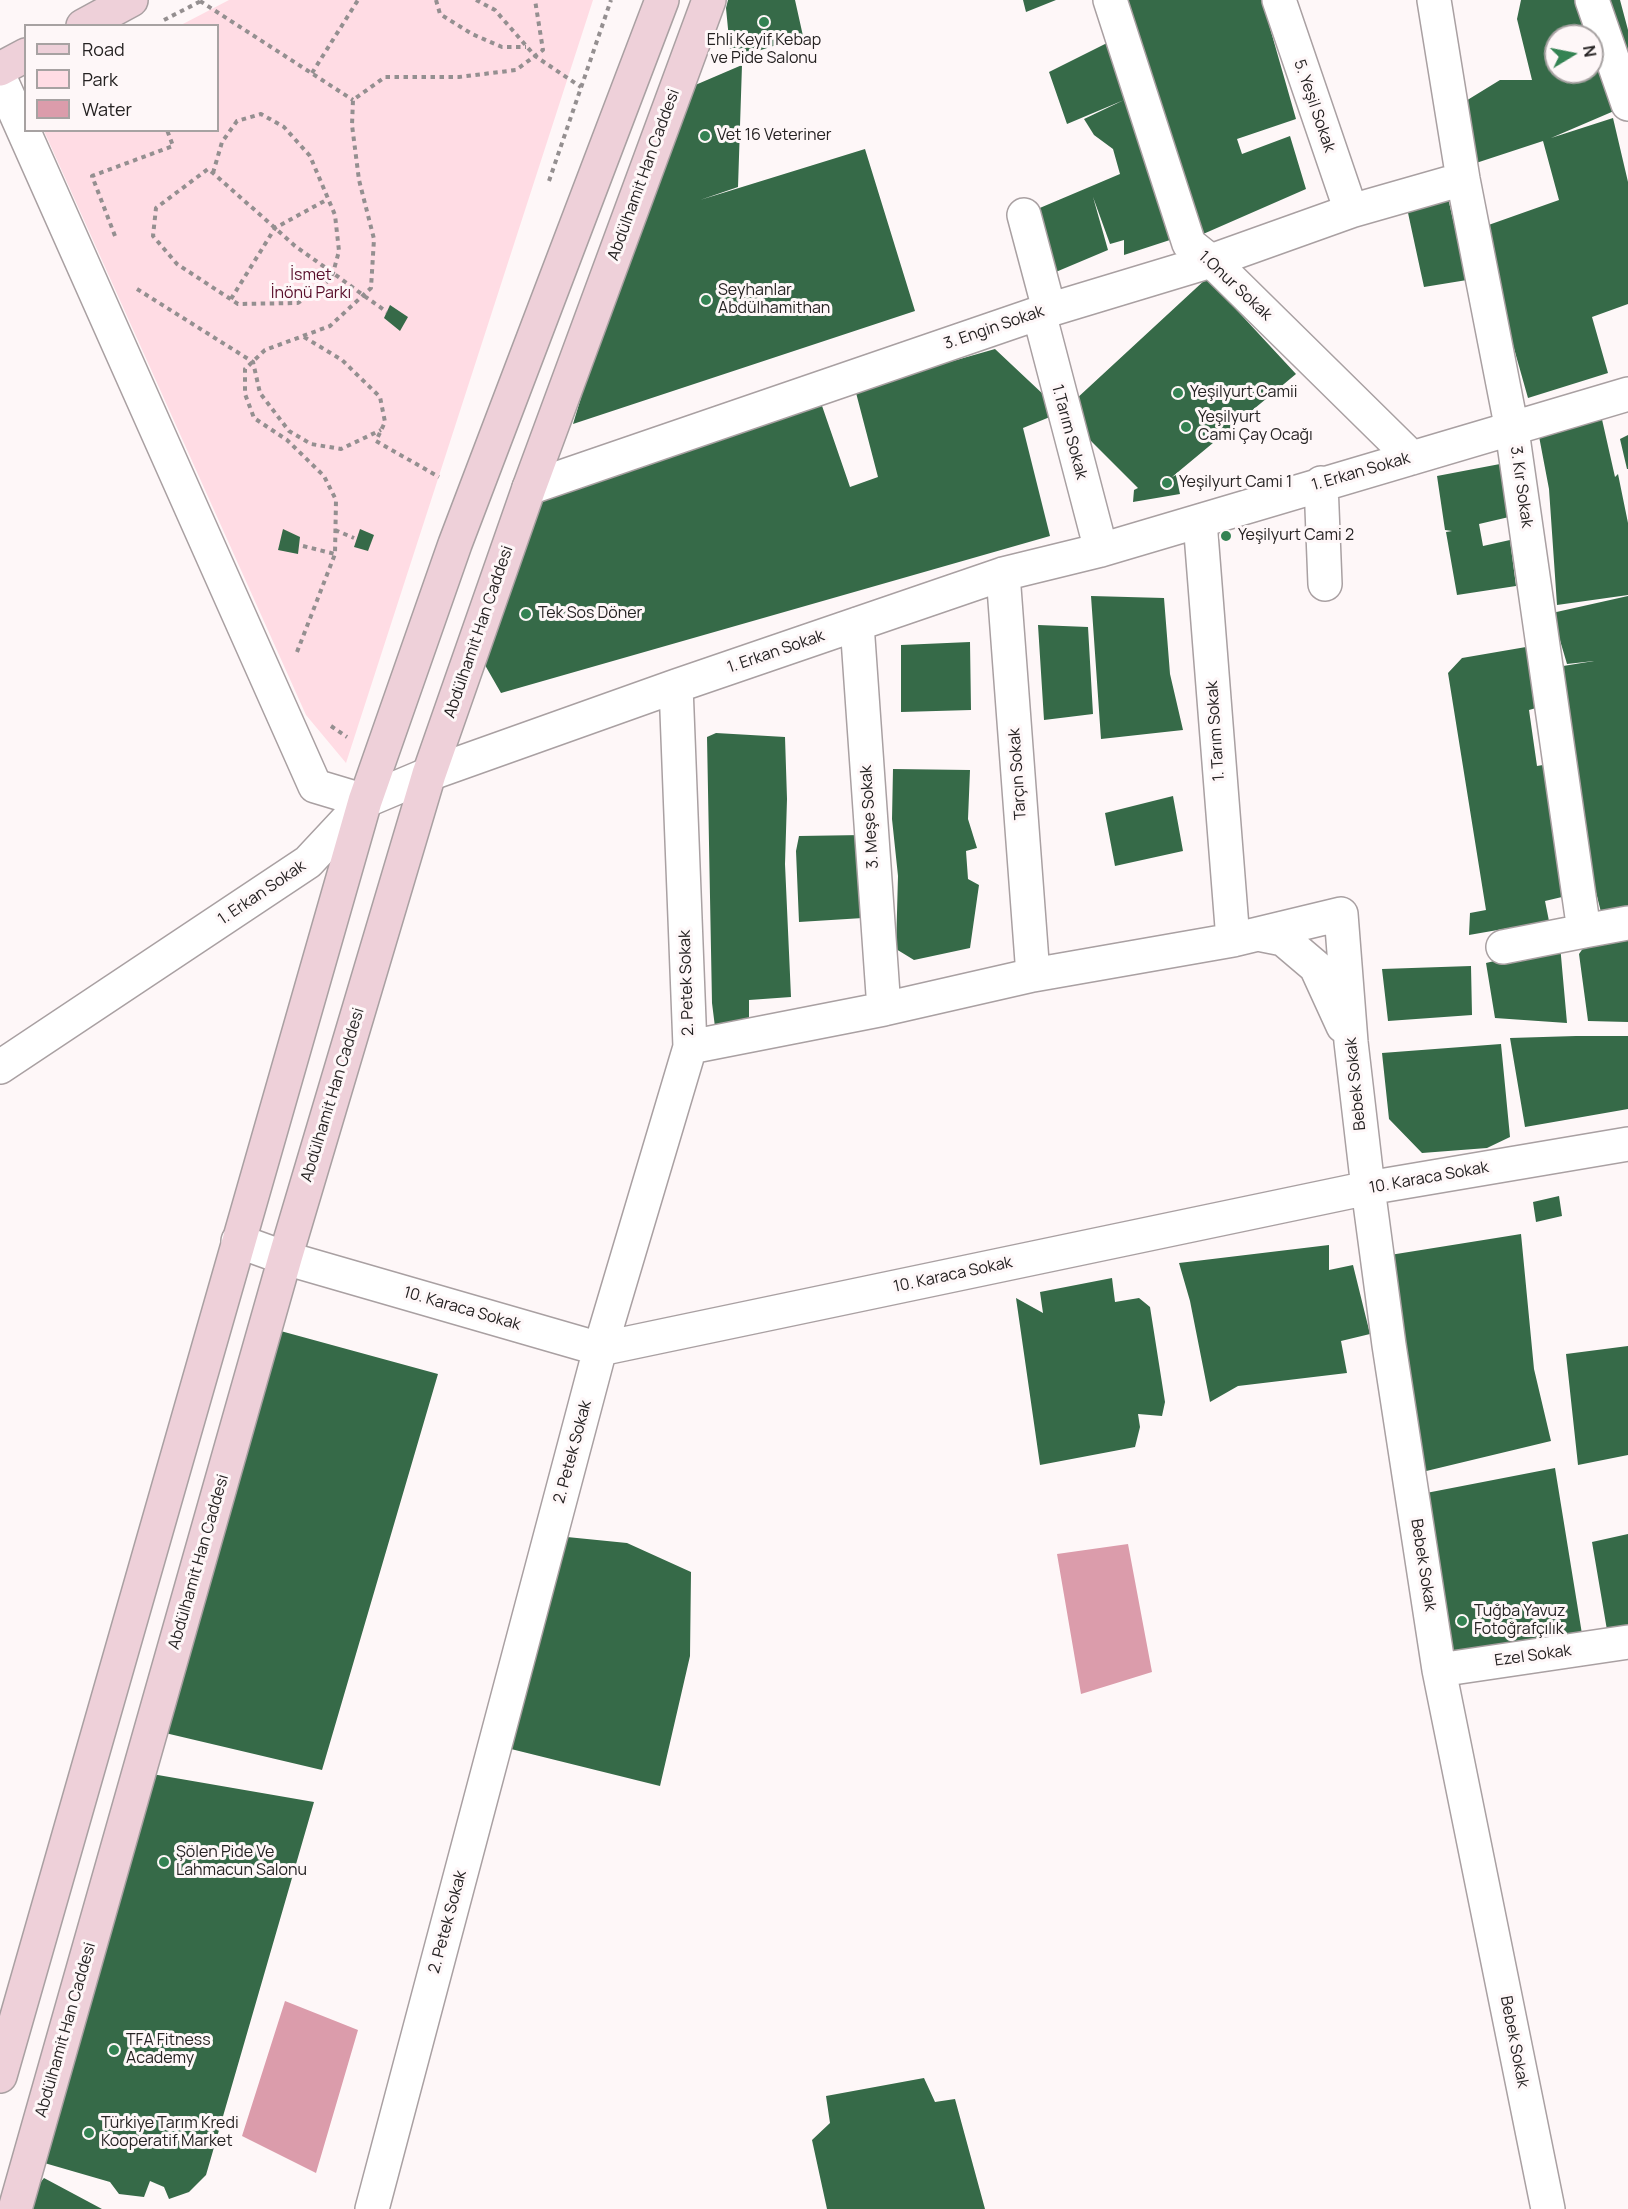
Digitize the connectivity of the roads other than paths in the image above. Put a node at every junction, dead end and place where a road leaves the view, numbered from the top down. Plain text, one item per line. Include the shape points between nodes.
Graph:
1 (131, 0) edge
2 (653, 0) edge
3 (662, 0) edge
4 (709, 0) edge
5 (1110, 0) edge
6 (1279, 0) edge
7 (1434, 0) edge
8 (1592, 0) edge
9 (87, 24) edge
10 (648, 37) junction
11 (24, 57) edge
12 (0, 69) edge
13 (0, 78) edge
14 (1628, 104) edge
15 (24, 132) edge
16 (24, 132) edge
17 (1463, 179) junction
18 (1351, 211) junction
19 (1024, 215) dead end
20 (1211, 261) junction
21 (1044, 311) junction
22 (1628, 394) edge
23 (1512, 430) junction
24 (1412, 458) junction
25 (1321, 483) junction
26 (530, 488) junction
27 (1200, 521) junction
28 (1101, 550) junction
29 (1003, 574) junction
30 (1325, 584) dead end
31 (857, 624) junction
32 (676, 686) junction
33 (429, 774) junction
34 (365, 801) junction
35 (1628, 923) edge
36 (1584, 931) junction
37 (1245, 937) junction
38 (1518, 944) dead end
39 (1033, 975) junction
40 (884, 1010) junction
41 (1352, 1042) junction
42 (690, 1047) junction
43 (0, 1067) edge
44 (1628, 1144) edge
45 (1368, 1188) junction
46 (238, 1240) junction
47 (285, 1258) junction
48 (600, 1349) junction
49 (1628, 1642) edge
50 (1439, 1671) junction
51 (0, 2076) edge
52 (15, 2209) edge
53 (372, 2209) edge
54 (1548, 2209) edge

1 - 9 main road
2 - 10 main road
3 - 10 main road
4 - 26 main road, Abdülhamit Han Caddesi
5 - 20 street, 1.Onur Sokak via 1189,244
6 - 18 street, 5. Yeşil Sokak
7 - 17 street, 3. Kır Sokak
8 - 14 street
10 - 34 main road via 455,544
11 - 12 main road
13 - 16 street
15 - 34 street via 315,786
17 - 18 street, 3. Engin Sokak
17 - 23 street, 3. Kır Sokak
18 - 20 street, 3. Engin Sokak
19 - 21 street, 1.Tarım Sokak
20 - 21 street, 3. Engin Sokak
20 - 24 street, 1.Onur Sokak
21 - 26 street, 3. Engin Sokak
21 - 28 street, 1.Tarım Sokak
22 - 23 street, 1. Erkan Sokak
23 - 24 street, 1. Erkan Sokak
23 - 36 street, 3. Kır Sokak
24 - 25 street, 1. Erkan Sokak
25 - 27 street, 1. Erkan Sokak
25 - 30 street
26 - 33 main road, Abdülhamit Han Caddesi
27 - 28 street, 1. Erkan Sokak
27 - 37 street, 1. Tarım Sokak
28 - 29 street, 1. Erkan Sokak
29 - 31 street, 1. Erkan Sokak
29 - 39 street, Tarçın Sokak
31 - 32 street, 1. Erkan Sokak
31 - 40 street, 3. Meşe Sokak
32 - 33 street, 1. Erkan Sokak
32 - 42 street, 2. Petek Sokak
33 - 34 street, 1. Erkan Sokak
33 - 47 main road, Abdülhamit Han Caddesi
34 - 43 street, 1. Erkan Sokak via 308,862
34 - 46 main road
35 - 36 street
36 - 38 street via 1503,946
37 - 39 street
37 - 41 street via 1282,939 1316,967
37 - 41 street, Bebek Sokak via 1341,914
39 - 40 street
40 - 42 street
41 - 45 street, Bebek Sokak
42 - 48 street, 2. Petek Sokak
44 - 45 street, 10. Karaca Sokak
45 - 48 street, 10. Karaca Sokak
45 - 50 street, Bebek Sokak
46 - 47 street, 10. Karaca Sokak
46 - 51 main road
47 - 48 street, 10. Karaca Sokak
47 - 52 main road, Abdülhamit Han Caddesi
48 - 53 street, 2. Petek Sokak
49 - 50 street, Ezel Sokak
50 - 54 street, Bebek Sokak

